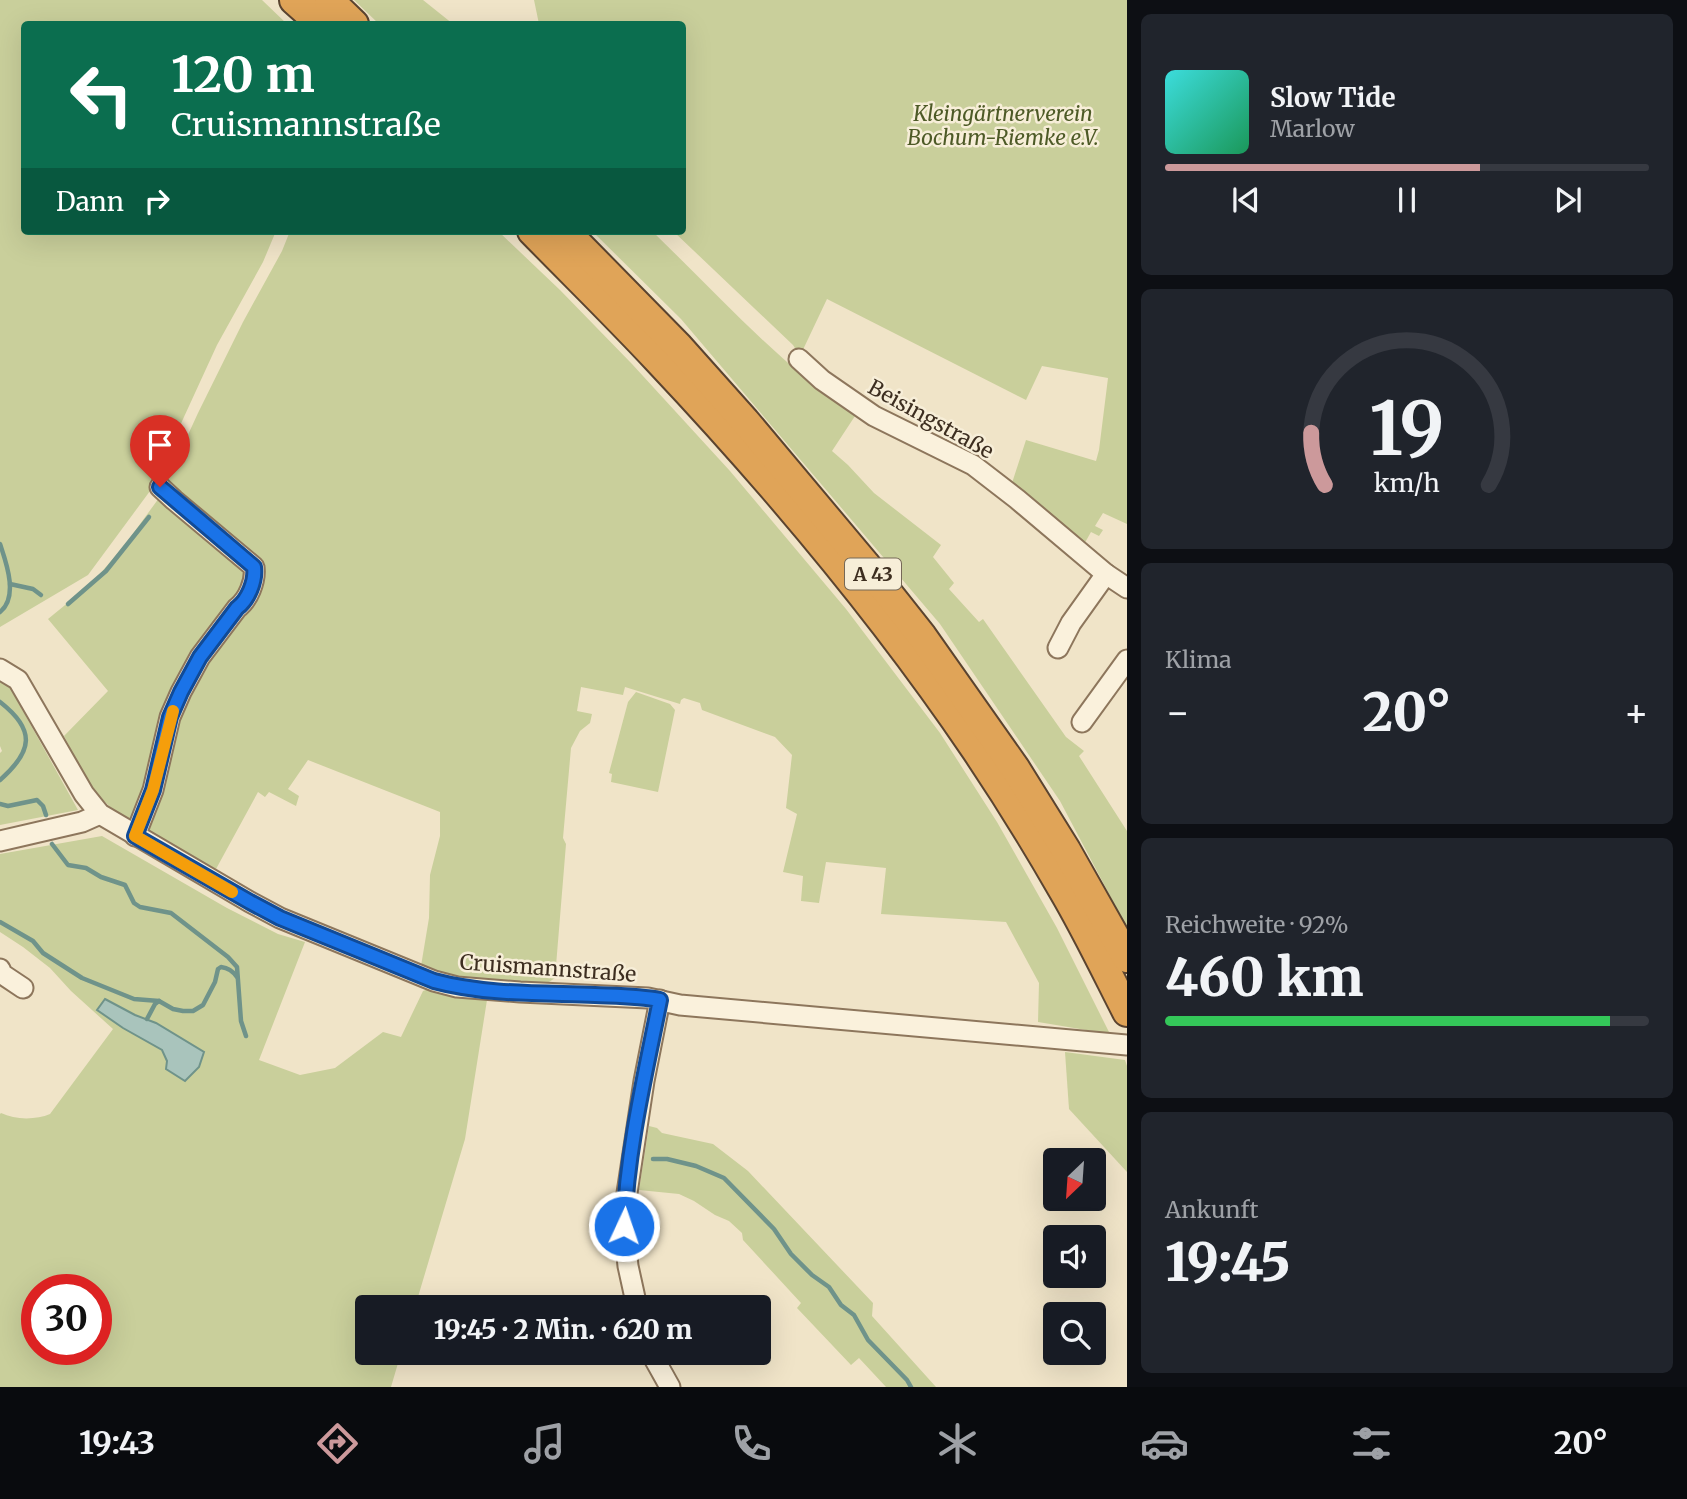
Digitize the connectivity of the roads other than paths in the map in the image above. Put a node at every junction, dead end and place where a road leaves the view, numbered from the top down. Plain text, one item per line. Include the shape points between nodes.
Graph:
1 (295, 0) edge
2 (329, 0) edge
3 (317, 21) edge
4 (351, 21) edge
5 (537, 235) edge
6 (569, 235) edge
7 (799, 359) dead end
8 (160, 487) dead end
9 (1106, 574) junction
10 (1127, 587) edge
11 (1058, 648) dead end
12 (1127, 660) edge
13 (0, 669) edge
14 (1082, 722) dead end
15 (100, 814) junction
16 (135, 836) junction
17 (0, 841) edge
18 (1127, 958) edge
19 (0, 969) edge
20 (23, 988) dead end
21 (660, 1000) junction
22 (1127, 1012) edge
23 (1127, 1045) edge
24 (634, 1295) edge
25 (658, 1365) edge
26 (670, 1387) edge

1 - 3 highway
2 - 4 highway
5 - 22 highway, A 43 via 727,436 882,622 998,784 1063,890
6 - 18 highway, A 43 via 745,421 922,636 1015,768
7 - 9 street, Beisingstraße via 874,416 974,465
8 - 16 street via 254,567 256,577 242,605 200,657 181,692
9 - 10 street, Beisingstraße
9 - 11 street
12 - 14 street
13 - 15 street, Cruismannstraße via 18,680
15 - 16 street, Cruismannstraße
15 - 17 street
16 - 21 street, Cruismannstraße via 280,918 434,981 457,987
19 - 20 street
21 - 23 street, Cruismannstraße
21 - 24 street via 625,1206
25 - 26 street

